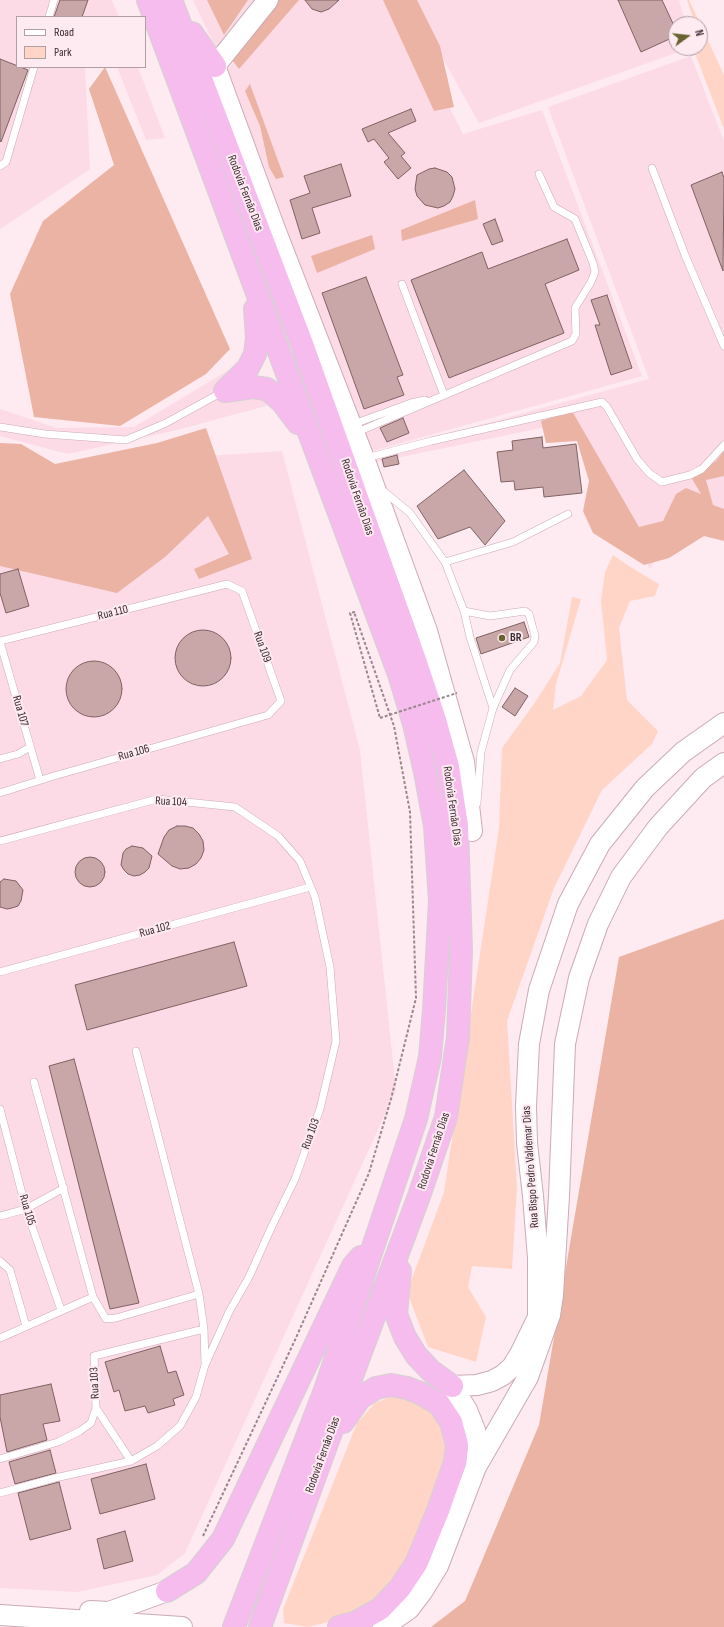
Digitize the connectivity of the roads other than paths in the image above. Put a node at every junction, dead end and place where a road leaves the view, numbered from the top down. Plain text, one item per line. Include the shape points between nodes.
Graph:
1 (54, 0) edge
2 (132, 0) edge
3 (148, 0) edge
4 (268, 0) edge
5 (172, 3) edge
6 (49, 16) edge
7 (140, 16) edge
8 (146, 32) edge
9 (215, 66) junction
10 (34, 68) edge
11 (192, 118) junction
12 (0, 166) edge
13 (652, 168) dead end
14 (539, 174) dead end
15 (253, 284) junction
16 (402, 284) dead end
17 (724, 346) edge
18 (225, 391) junction
19 (440, 396) junction
20 (0, 427) edge
21 (353, 429) junction
22 (309, 436) junction
23 (724, 445) edge
24 (364, 458) junction
25 (373, 482) junction
26 (568, 514) dead end
27 (445, 562) junction
28 (227, 584) joint
29 (464, 611) junction
30 (0, 641) edge
31 (493, 708) junction
32 (268, 715) joint
33 (724, 723) edge
34 (30, 747) junction
35 (0, 758) edge
36 (724, 763) edge
37 (40, 780) junction
38 (0, 793) edge
39 (472, 831) junction
40 (0, 841) edge
41 (310, 887) junction
42 (461, 951) junction
43 (0, 972) edge
44 (136, 1051) dead end
45 (34, 1082) dead end
46 (0, 1109) edge
47 (64, 1188) junction
48 (26, 1209) junction
49 (0, 1216) edge
50 (405, 1236) junction
51 (376, 1239) junction
52 (0, 1261) edge
53 (199, 1294) junction
54 (93, 1297) junction
55 (61, 1310) junction
56 (26, 1326) junction
57 (204, 1329) junction
58 (0, 1338) edge
59 (205, 1365) junction
60 (452, 1386) junction
61 (96, 1408) junction
62 (330, 1435) junction
63 (0, 1458) edge
64 (131, 1461) junction
65 (476, 1467) junction
66 (0, 1493) edge
67 (167, 1591) joint
68 (0, 1606) edge
69 (0, 1615) edge
70 (182, 1627) edge
71 (234, 1627) edge
72 (260, 1627) edge
73 (339, 1627) edge
74 (383, 1627) edge

1 - 6 lane
2 - 7 highway
3 - 11 highway, Rodovia Fernão Dias
4 - 9 main road
5 - 9 highway
5 - 42 highway, Rodovia Fernão Dias via 302,344 435,720 448,767 457,826
8 - 11 highway
9 - 21 main road, Rodovia Fernão Dias
10 - 12 lane via 6,162
11 - 15 highway, Rodovia Fernão Dias
13 - 17 lane via 685,255
14 - 19 lane via 554,207 575,219 595,272 576,308 576,334 572,341
15 - 18 highway via 257,338 255,354 248,368
15 - 22 highway, Rodovia Fernão Dias
16 - 19 lane
18 - 20 lane via 166,423 126,440 45,434
18 - 22 highway via 253,387 267,389 282,402
19 - 21 lane
21 - 24 main road, Rodovia Fernão Dias
22 - 51 highway, Rodovia Fernão Dias via 399,674 414,724 435,826 440,901 430,1057 416,1119
23 - 24 lane via 702,469 662,482 649,473 638,459 602,402
24 - 25 main road, Rodovia Fernão Dias
25 - 27 lane via 410,513
25 - 39 main road, Rodovia Fernão Dias via 427,631 441,679 464,762
26 - 27 lane via 513,542
27 - 29 lane
28 - 30 lane, Rua 110
28 - 32 lane, Rua 109 via 242,591 281,701
29 - 31 lane
29 - 31 lane via 490,616 524,611 529,614 535,636 534,642 510,670
30 - 34 lane, Rua 107
31 - 39 lane via 481,752 479,790
32 - 37 lane, Rua 106
33 - 60 main road, Rua Bispo Pedro Valdemar Dias via 683,752 646,788 600,844 568,904 538,990 529,1044 527,1143 538,1258 538,1317 520,1354 503,1375 492,1382
34 - 35 lane via 18,754
34 - 37 lane, Rua 107
36 - 65 main road, Rua Bispo Pedro Valdemar Dias via 703,778 658,827 621,877 598,924 579,978 565,1044 560,1188 550,1315 528,1377
37 - 38 lane, Rua 106
39 - 42 highway via 472,879
40 - 41 lane, Rua 104 via 158,799 235,807 278,836 300,861
41 - 43 lane, Rua 102
41 - 59 lane, Rua 103 via 315,897 330,968 336,1041 320,1109 295,1179
42 - 50 highway, Rodovia Fernão Dias via 458,1037 446,1117
44 - 53 lane, Rua 103
45 - 47 lane
46 - 48 lane, Rua 105
47 - 48 lane
47 - 54 lane
48 - 49 lane
48 - 55 lane, Rua 105
50 - 60 highway via 396,1314 416,1355 430,1371
50 - 62 highway, Rodovia Fernão Dias
51 - 67 highway via 353,1266 223,1540 196,1573
51 - 71 highway, Rodovia Fernão Dias via 323,1396
52 - 56 lane via 10,1270
53 - 54 lane via 116,1318 106,1318
53 - 57 lane, Rua 103
54 - 55 lane
55 - 56 lane
56 - 58 lane
57 - 59 lane, Rua 103
57 - 61 lane, Rua 103 via 94,1356
59 - 64 lane, Rua 103 via 196,1397 180,1426 157,1446
60 - 65 main road via 467,1410 475,1430 478,1446
61 - 63 lane, Rua 103 via 91,1423 80,1432 58,1442
61 - 64 lane
62 - 72 highway, Rodovia Fernão Dias
62 - 73 highway via 346,1419 360,1398 376,1388 391,1385 420,1393 439,1404 451,1422 457,1445 455,1462 416,1564 400,1588 380,1609 354,1623
64 - 66 lane, Rua 103
65 - 74 main road via 438,1566 409,1609
67 - 68 main road via 109,1612
69 - 70 main road

